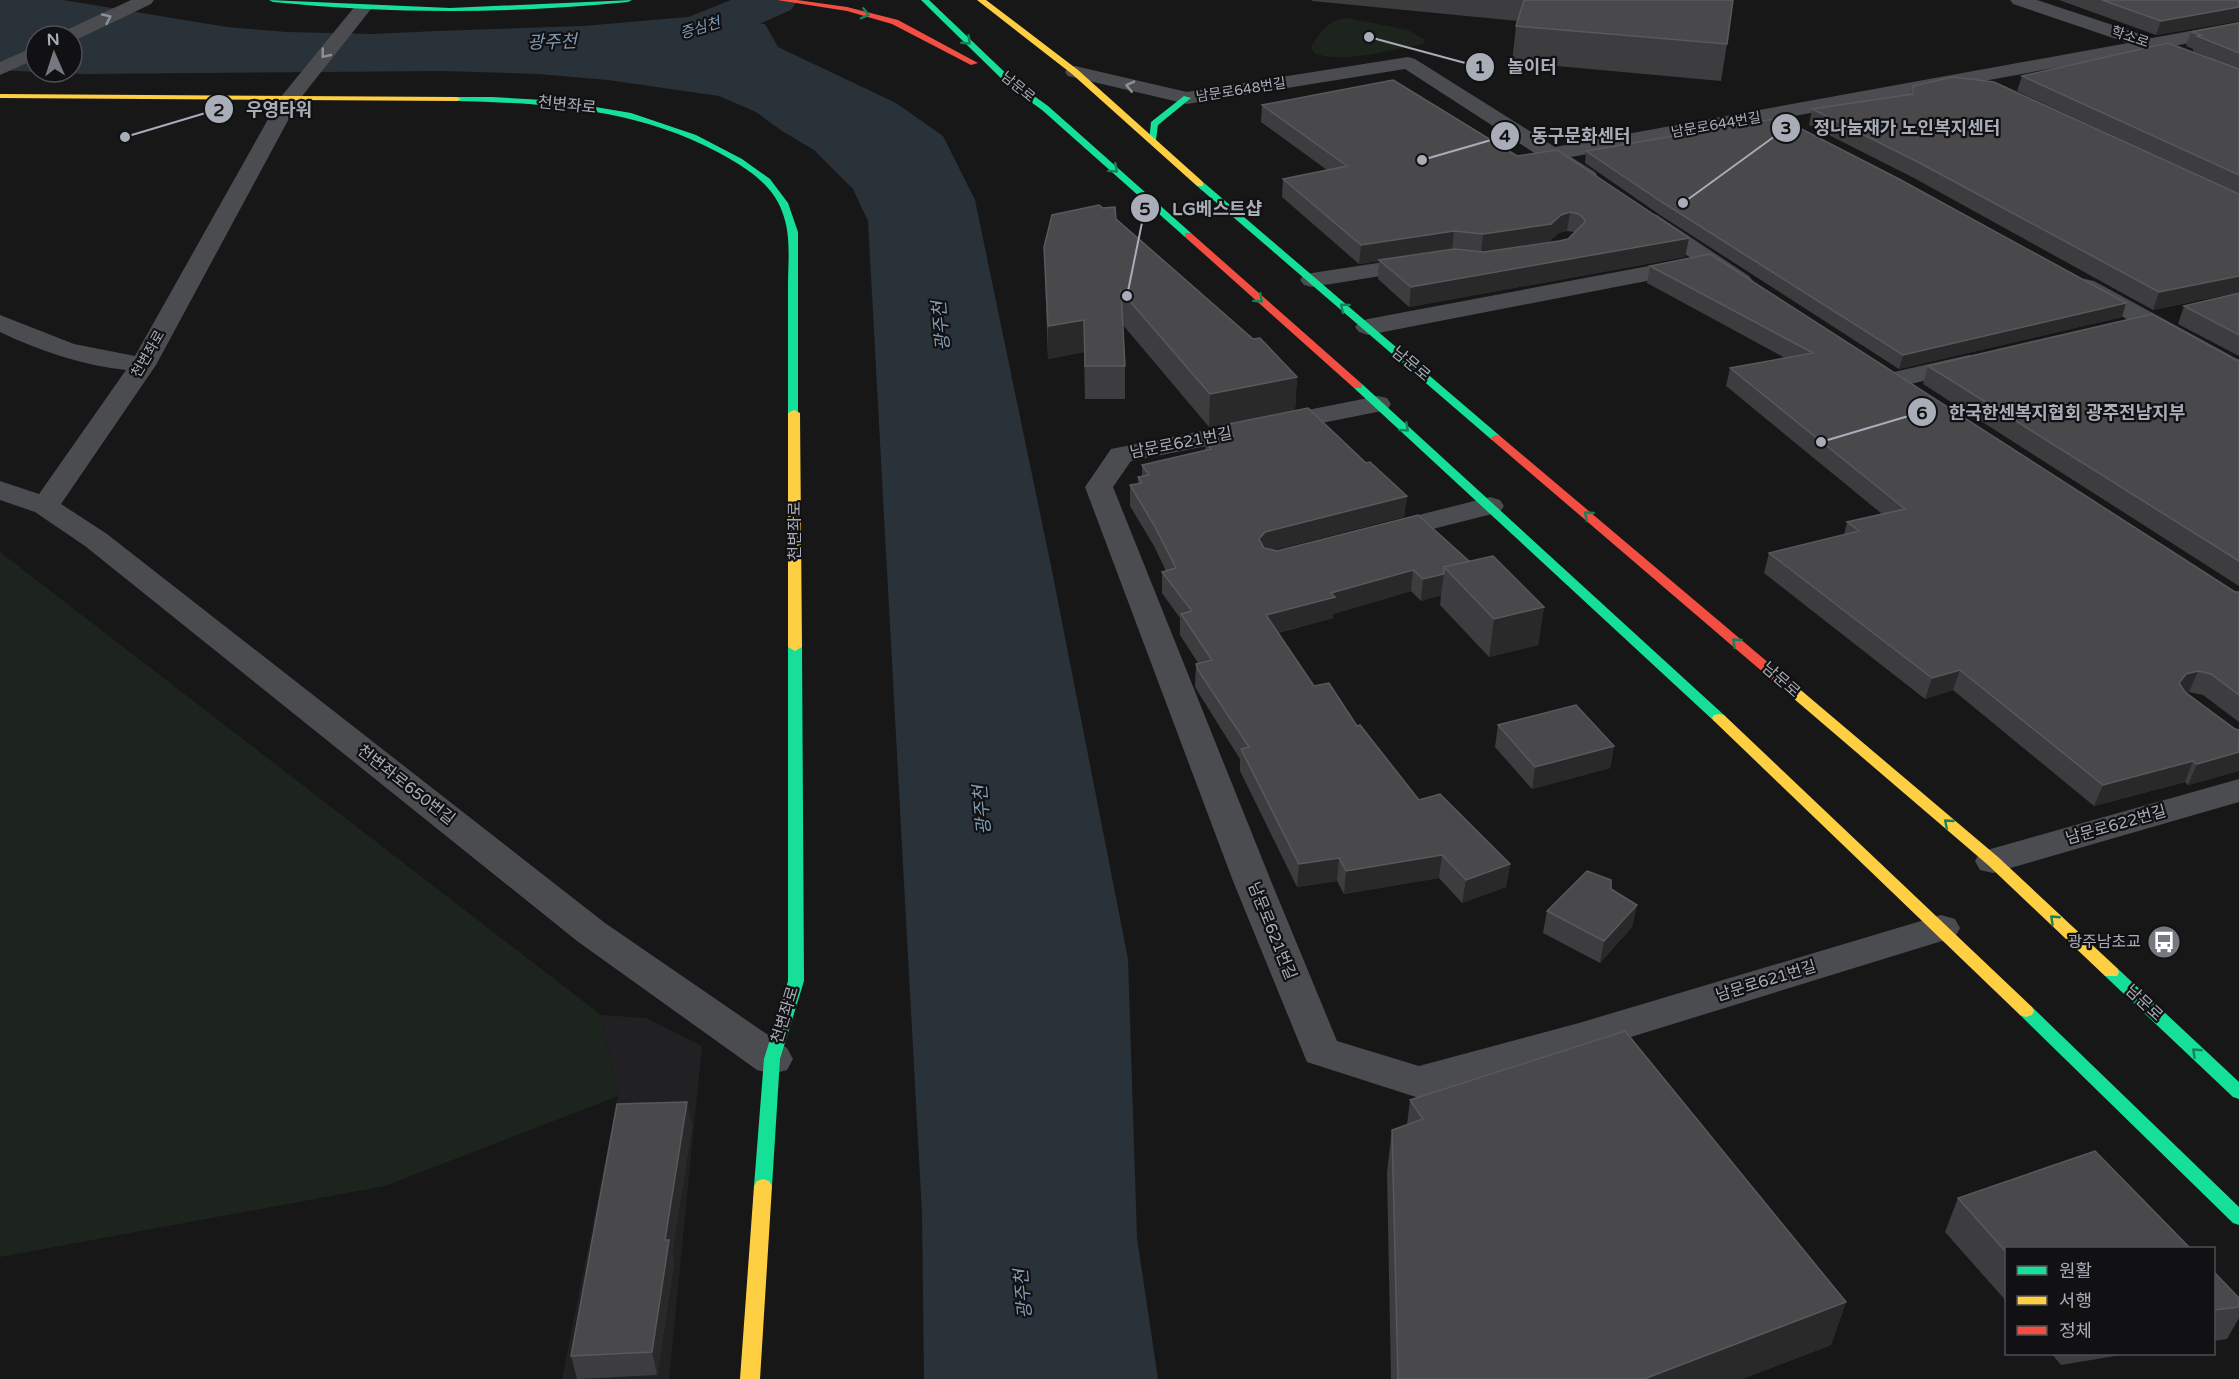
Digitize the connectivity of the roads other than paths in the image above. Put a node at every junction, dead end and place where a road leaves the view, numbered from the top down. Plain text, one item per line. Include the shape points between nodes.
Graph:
1 (144, 0) edge
2 (273, 0) edge
3 (628, 0) edge
4 (781, 0) edge
5 (925, 0) edge
6 (981, 0) edge
7 (2019, 0) edge
8 (362, 9) junction
9 (2239, 27) edge
10 (84, 29) edge
11 (2152, 44) junction
12 (24, 58) edge
13 (2185, 58) edge
14 (0, 69) edge
15 (1075, 72) junction
16 (1970, 78) junction
17 (1012, 85) junction
18 (296, 91) junction
19 (2002, 93) edge
20 (0, 96) edge
21 (1186, 98) junction
22 (1769, 115) junction
23 (1800, 131) edge
24 (1152, 140) junction
25 (1554, 154) junction
26 (1602, 188) edge
27 (1631, 208) edge
28 (1440, 261) edge
29 (1712, 261) junction
30 (2066, 275) edge
31 (1312, 280) junction
32 (1760, 293) edge
33 (2183, 313) dead end
34 (2149, 321) junction
35 (0, 322) edge
36 (1368, 327) junction
37 (2114, 329) edge
38 (1998, 356) edge
39 (143, 365) junction
40 (2239, 370) edge
41 (1923, 399) edge
42 (1378, 404) junction
43 (0, 490) edge
44 (45, 506) junction
45 (1490, 506) junction
46 (1351, 541) edge
47 (2239, 790) edge
48 (1993, 861) junction
49 (1941, 928) junction
50 (772, 1059) junction
51 (2239, 1092) edge
52 (2239, 1218) edge
53 (750, 1379) edge

10 -> 1 street
2 - 8 main road
3 - 8 main road via 495,10
4 -> 17 main road via 847,9 895,22
5 -> 17 main road, 남문로
6 - 15 main road, 남문로
7 - 11 street, 학소로
8 -> 18 street
9 - 11 street, 남문로644번길
11 - 13 street, 학소로
11 - 16 street, 남문로644번길
12 - 14 street
21 -> 15 street, 남문로648번길
15 - 24 main road, 남문로
16 - 19 street
16 - 22 street, 남문로644번길
17 -> 42 main road, 남문로 via 1045,108
18 - 20 main road, 천변좌로
18 - 39 street, 천변좌로
18 - 50 main road, 천변좌로 via 522,101 622,112 653,119 707,142 758,174 782,196 794,232 796,981
21 - 24 main road via 1154,124
21 - 25 street, 남문로648번길 via 1408,63
22 - 23 street
22 - 25 street, 남문로644번길
24 - 31 main road, 남문로
25 - 26 street
27 - 29 street
28 - 31 street
29 - 32 street
29 - 36 street
30 - 34 street
36 -> 31 main road, 남문로
33 - 34 street
34 - 37 street
34 - 40 street
35 - 39 street via 39,341 89,357
48 -> 36 main road, 남문로
38 - 41 street via 1885,374
39 - 44 street, 천변좌로
42 -> 45 main road, 남문로
42 - 49 street, 남문로621번길 via 1121,455 1099,487 1321,1051 1419,1082 1579,1038
43 - 44 street, 천변좌로650번길
44 - 50 street, 천변좌로650번길 via 96,540 591,932
45 - 46 street
45 - 49 main road, 남문로
47 - 48 street, 남문로622번길
51 -> 48 main road, 남문로
49 - 52 main road, 남문로
50 - 53 main road, 천변좌로

